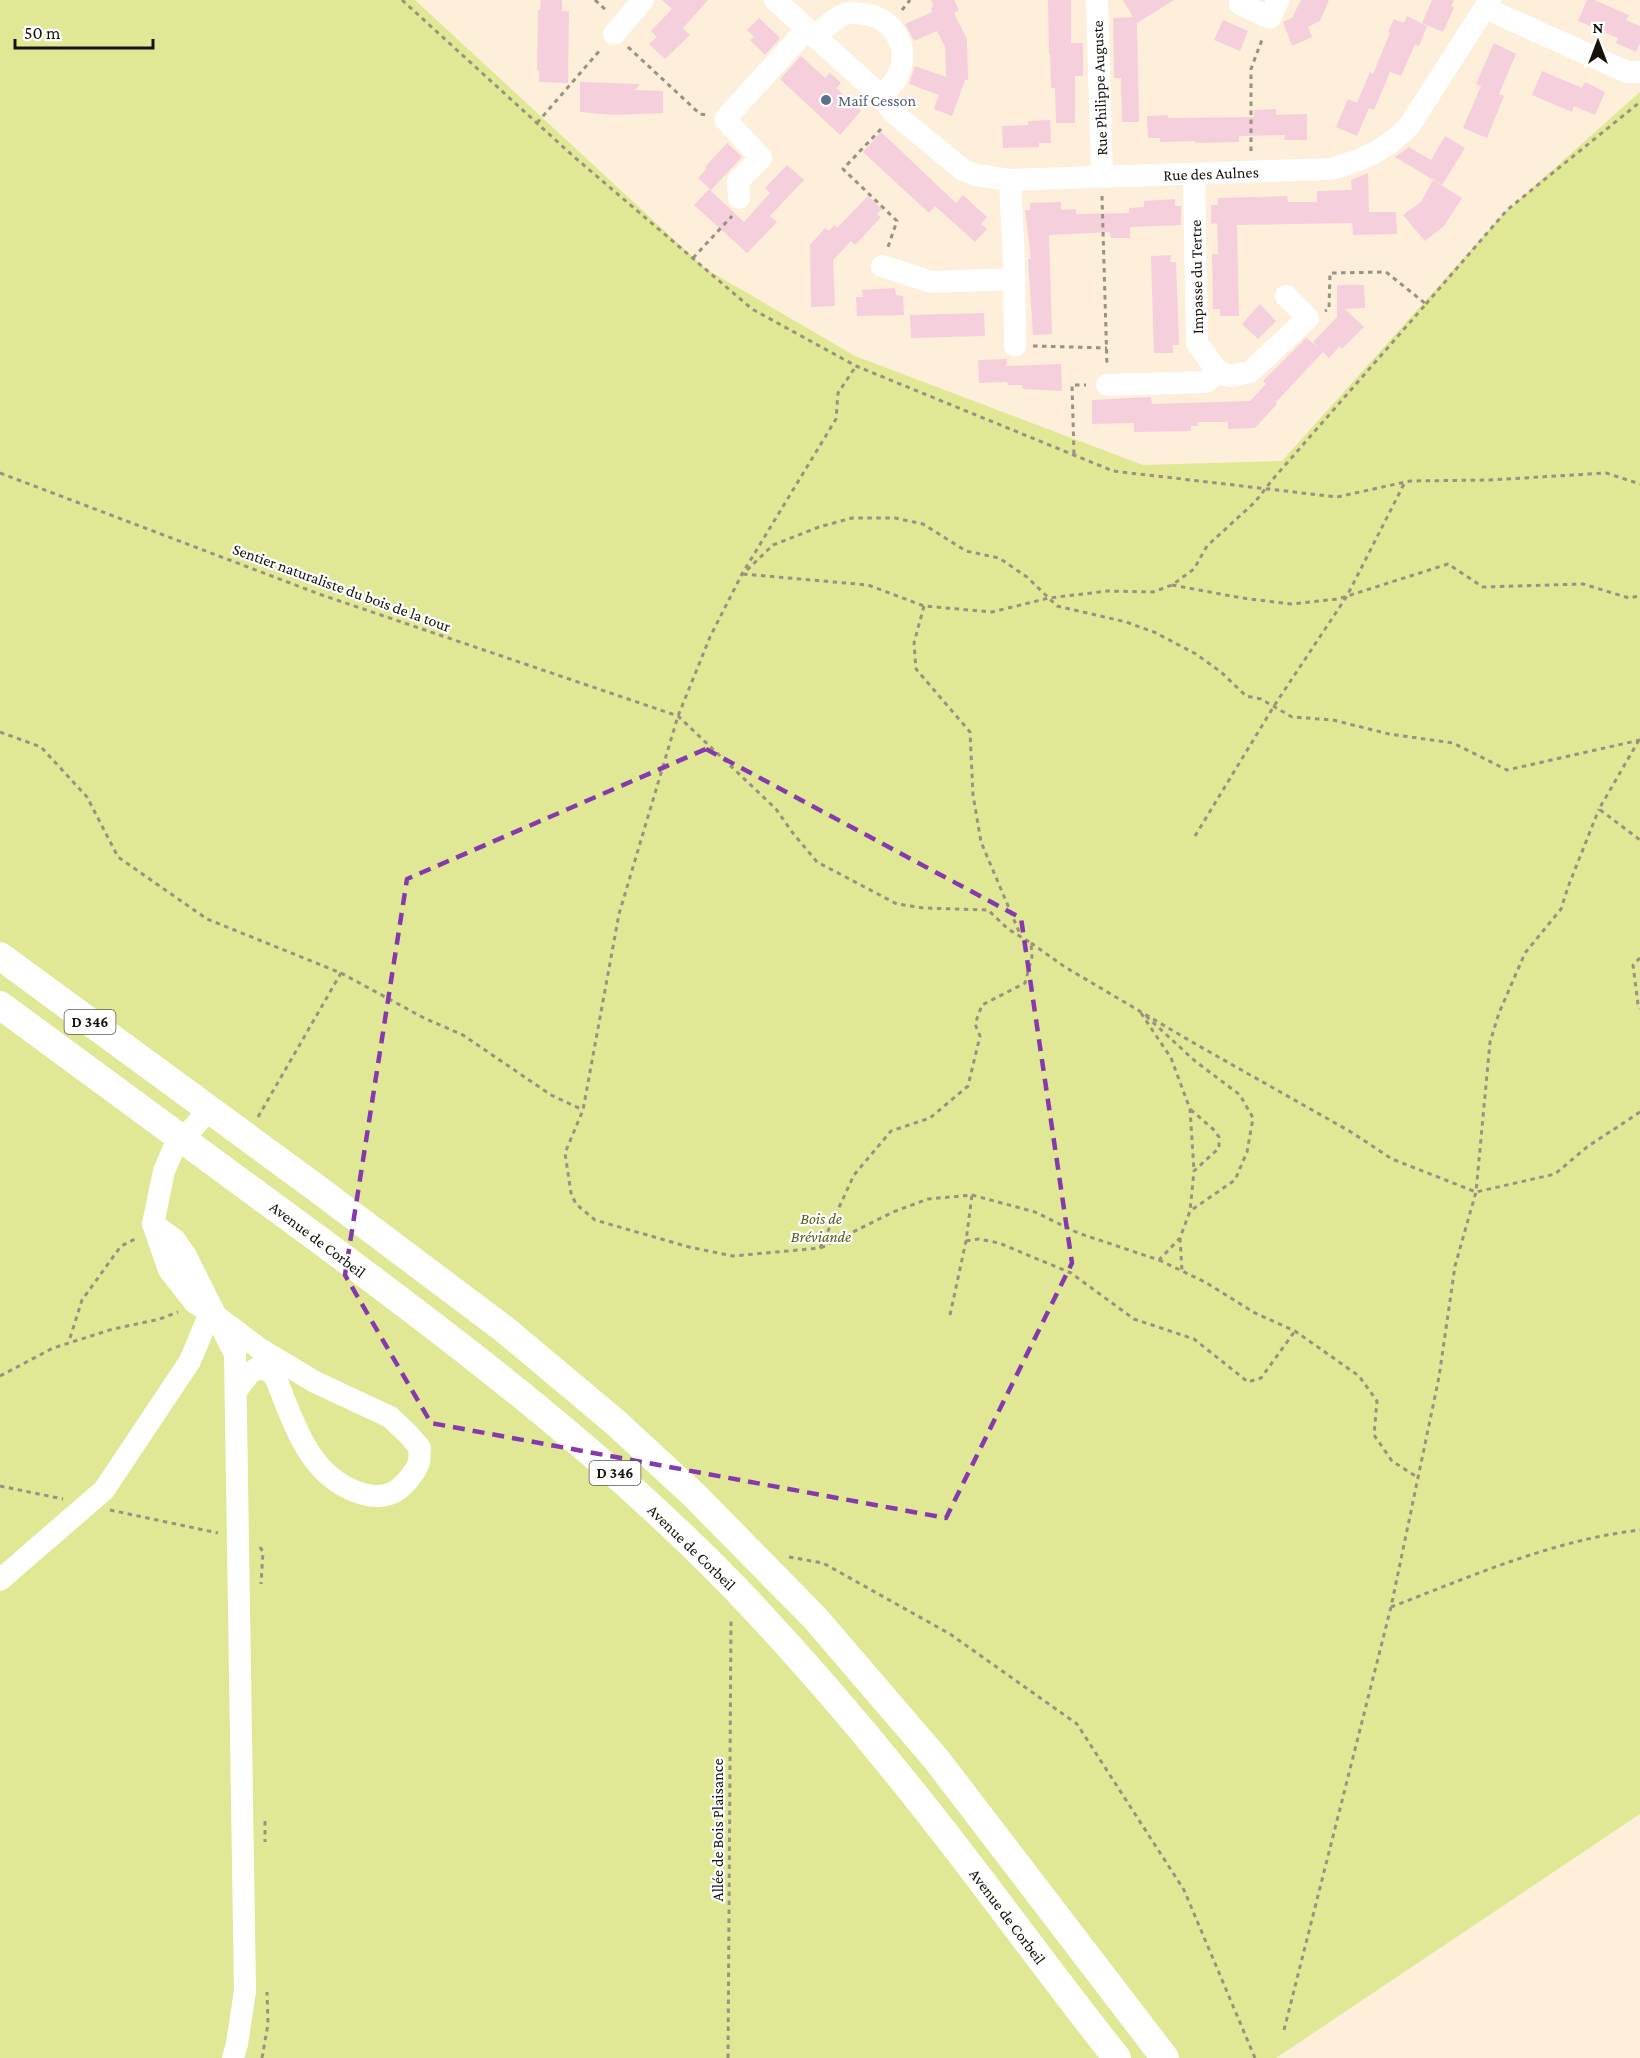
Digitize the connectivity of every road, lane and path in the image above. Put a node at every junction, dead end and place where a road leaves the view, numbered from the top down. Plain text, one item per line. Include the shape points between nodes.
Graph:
1 (402, 0) edge
2 (644, 0) edge
3 (775, 0) edge
4 (1097, 0) edge
5 (1241, 0) edge
6 (1487, 4) edge
7 (1274, 9) edge
8 (811, 33) junction
9 (614, 34) junction
10 (1640, 72) edge
11 (881, 96) junction
12 (1640, 102) edge
13 (895, 114) junction
14 (725, 119) junction
15 (537, 123) junction
16 (1251, 172) junction
17 (1194, 175) junction
18 (1102, 176) junction
19 (1010, 180) junction
20 (739, 198) joint
21 (693, 258) junction
22 (882, 266) joint
23 (1015, 279) junction
24 (1286, 296) dead end
25 (1426, 304) junction
26 (1308, 318) junction
27 (1015, 346) joint
28 (1107, 348) junction
29 (856, 366) junction
30 (1218, 372) junction
31 (1107, 385) junction
32 (1074, 455) junction
33 (0, 472) edge
34 (1405, 482) junction
35 (1640, 484) edge
36 (1265, 489) junction
37 (742, 574) junction
38 (1172, 585) junction
39 (1347, 596) junction
40 (1640, 596) edge
41 (1049, 598) junction
42 (924, 606) junction
43 (1274, 706) junction
44 (678, 716) junction
45 (0, 732) edge
46 (1639, 740) edge
47 (1599, 809) junction
48 (1195, 836) dead end
49 (1640, 840) edge
50 (1021, 936) junction
51 (1031, 943) junction
52 (0, 956) edge
53 (1640, 958) edge
54 (341, 973) junction
55 (0, 1005) edge
56 (1640, 1009) edge
57 (1140, 1011) junction
58 (1190, 1109) junction
59 (209, 1110) junction
60 (583, 1110) junction
61 (1640, 1112) edge
62 (183, 1138) junction
63 (246, 1138) junction
64 (1194, 1171) junction
65 (1476, 1192) junction
66 (972, 1195) junction
67 (1190, 1211) junction
68 (154, 1227) junction
69 (1180, 1238) junction
70 (966, 1241) junction
71 (820, 1248) junction
72 (1159, 1260) junction
73 (1182, 1271) junction
74 (207, 1311) junction
75 (950, 1315) dead end
76 (1295, 1331) junction
77 (70, 1338) dead end
78 (0, 1376) edge
79 (236, 1390) junction
80 (1417, 1477) junction
81 (0, 1486) edge
82 (88, 1505) junction
83 (1640, 1530) edge
84 (238, 1537) junction
85 (750, 1551) junction
86 (0, 1580) edge
87 (261, 1585) dead end
88 (1391, 1606) junction
89 (731, 1614) dead end
90 (264, 1815) dead end
91 (265, 1851) dead end
92 (267, 1990) dead end
93 (1284, 2030) dead end
94 (232, 2058) edge
95 (262, 2058) edge
96 (728, 2058) edge
97 (1116, 2058) edge
98 (1165, 2058) edge
99 (1255, 2058) edge

1 - 15 path
2 - 9 street
3 - 8 street, Rue des Aulnes
4 - 18 street, Rue Philippe Auguste
5 - 7 street via 1240,4
6 - 10 street via 1627,72
6 - 16 street, Rue des Aulnes via 1409,126 1379,152 1330,169
7 - 16 path via 1251,69
8 - 11 street, Rue des Aulnes
8 - 11 street via 849,13 873,15 888,25 899,36 903,55 898,75
8 - 14 street
9 - 14 path via 700,114
9 - 15 path
11 - 13 street, Rue des Aulnes
12 - 25 path via 1507,210
13 - 19 street, Rue des Aulnes via 963,170
13 - 22 path via 843,169 897,221
14 - 20 street via 761,158 738,181
15 - 21 path
16 - 17 street, Rue des Aulnes
17 - 18 street, Rue des Aulnes
17 - 30 street, Impasse du Tertre via 1197,343
18 - 19 street, Rue des Aulnes
18 - 28 path
19 - 23 street
20 - 21 path via 738,210
21 - 29 path via 752,309
22 - 23 street via 931,282
23 - 27 street
24 - 26 street
25 - 26 path via 1386,272 1330,273 1329,309
25 - 36 path
26 - 30 street via 1250,372 1230,376
27 - 28 path
28 - 31 path
29 - 32 path
29 - 37 path via 838,393 836,419
30 - 31 street via 1206,382
31 - 32 path via 1072,385
32 - 36 path via 1113,471
33 - 44 path, Sentier naturaliste du bois de la tour via 319,594
34 - 35 path via 1606,473
34 - 36 path via 1337,497
34 - 39 path
36 - 38 path via 1207,546 1194,569
37 - 41 path via 773,545 819,527 852,518 895,518 923,524 966,551 999,558
37 - 42 path via 868,585
37 - 44 path via 710,637
38 - 39 path via 1291,604
38 - 41 path via 1153,592 1108,591
39 - 40 path via 1448,564 1483,587 1583,584 1629,598
39 - 43 path
41 - 42 path via 992,612
41 - 43 path via 1057,606 1154,632 1196,654 1246,696
42 - 50 path via 914,644 916,669 970,732 973,795 981,842
43 - 46 path via 1292,717 1333,720 1389,734 1453,743 1506,770
43 - 48 path
44 - 50 path, Sentier naturaliste du bois de la tour via 776,809 817,862 897,904 988,910
44 - 60 path via 619,914
45 - 54 path via 41,747 87,797 118,857 207,919
46 - 47 path
47 - 49 path
47 - 65 path via 1561,909 1525,953 1499,1013 1490,1042
50 - 51 path, Sentier naturaliste du bois de la tour
51 - 57 path, Sentier naturaliste du bois de la tour
51 - 71 path via 1032,957 1025,983 982,1005 975,1024 980,1036 968,1086 930,1118 891,1131 854,1175
52 - 59 main road, D 346
53 - 56 path via 1633,965
54 - 60 path via 463,1035 551,1095
54 - 63 path
55 - 62 main road, Avenue de Corbeil / D 346
57 - 58 path via 1171,1058
57 - 65 path via 1392,1159
57 - 67 path via 1240,1095 1253,1118 1247,1152 1234,1180
58 - 64 path
58 - 64 path via 1219,1137 1219,1148
59 - 62 street
59 - 63 main road, D 346
60 - 71 path via 565,1153 576,1204 595,1220 733,1256
61 - 65 path via 1555,1174
62 - 68 street via 164,1170
62 - 97 main road, Avenue de Corbeil / D 346 via 524,1395 673,1527 802,1661 875,1746
63 - 85 main road, D 346 via 504,1329 615,1422
64 - 67 path
65 - 80 path via 1455,1266 1439,1377
66 - 70 path
66 - 71 path via 928,1199
66 - 72 path via 1035,1212 1078,1233
67 - 69 path
68 - 74 street via 175,1240 186,1256
68 - 77 path via 122,1246 82,1300
69 - 72 path
69 - 73 path
70 - 75 path
70 - 76 path via 999,1242 1071,1273 1134,1319 1194,1339 1248,1382 1261,1378
72 - 73 path
73 - 76 path
74 - 78 path via 112,1329 53,1348
74 - 79 street via 235,1354
74 - 79 street via 315,1382 390,1418 420,1448 419,1463 397,1491 383,1497 361,1494 341,1486 304,1446 271,1371 257,1368
74 - 82 street via 190,1361 104,1490
76 - 80 path via 1359,1376 1377,1401 1374,1435 1392,1461
79 - 84 street
80 - 88 path
81 - 82 path
82 - 84 path
82 - 86 street
83 - 88 path via 1548,1548
84 - 87 path via 256,1541 263,1552
84 - 94 street via 245,1991
85 - 98 main road, D 346 via 815,1618 936,1759
85 - 99 path via 823,1563 950,1634 1077,1724 1184,1890
88 - 93 path
89 - 96 path, Allée de Bois Plaisance
90 - 91 path
92 - 95 path via 268,2024

